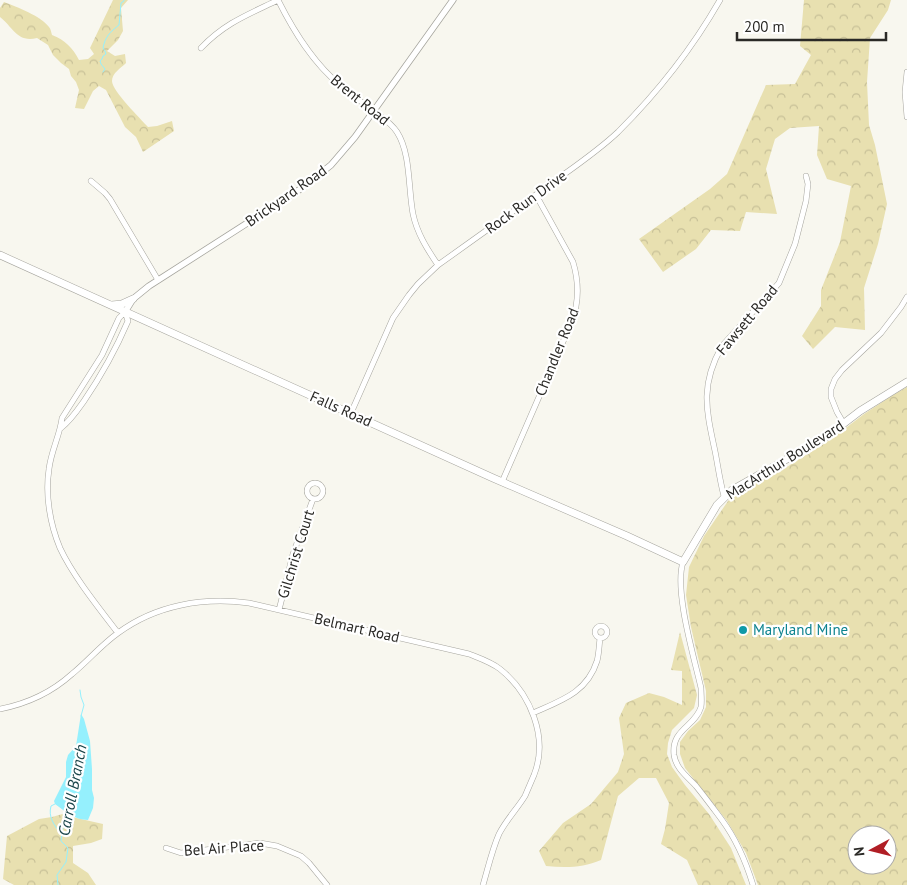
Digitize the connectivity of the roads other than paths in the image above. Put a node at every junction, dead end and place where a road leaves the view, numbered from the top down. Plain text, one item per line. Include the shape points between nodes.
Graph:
1 (278, 0) edge
2 (453, 0) edge
3 (720, 0) edge
4 (201, 48) dead end
5 (907, 72) edge
6 (374, 111) junction
7 (907, 117) edge
8 (806, 176) dead end
9 (91, 181) dead end
10 (536, 195) junction
11 (0, 255) edge
12 (438, 265) junction
13 (158, 280) junction
14 (907, 297) edge
15 (133, 299) junction
16 (112, 305) junction
17 (125, 312) junction
18 (907, 382) edge
19 (351, 413) junction
20 (844, 424) junction
21 (61, 428) junction
22 (502, 482) junction
23 (724, 496) junction
24 (313, 499) dead end
25 (683, 562) junction
26 (279, 610) junction
27 (118, 633) junction
28 (600, 638) dead end
29 (0, 709) edge
30 (533, 713) junction
31 (166, 848) dead end
32 (327, 885) edge
33 (483, 885) edge
34 (753, 885) edge

1 - 4 street via 234,21
1 - 6 street, Brent Road via 317,63
2 - 6 street, Brickyard Road
3 - 10 street, Rock Run Drive via 680,62 650,99 617,133
5 - 7 street
6 - 12 street, Brent Road via 388,120 401,141 416,226
6 - 13 street, Brickyard Road via 342,153 318,176
8 - 23 street, Fawsett Road via 806,201 795,244 779,283 722,346 709,378 707,412
9 - 13 street via 110,199
10 - 12 street, Rock Run Drive
10 - 22 street, Chandler Road via 573,262 578,290 572,321
11 - 16 main road, Falls Road
12 - 19 street, Rock Run Drive via 418,284 393,318
13 - 15 street, Brickyard Road
14 - 20 street via 881,333 835,379 831,397
15 - 16 main road
15 - 17 street, Brickyard Road
16 - 17 main road, Falls Road
17 - 19 main road, Falls Road
17 - 21 street, Brickyard Road via 62,418
17 - 21 street, Brickyard Road via 128,321 110,358 69,422
18 - 20 main road, MacArthur Boulevard
19 - 22 main road, Falls Road
20 - 23 main road, MacArthur Boulevard
21 - 27 street, Brickyard Road via 54,444 48,482 55,535 79,580
22 - 25 main road, Falls Road
23 - 25 main road, MacArthur Boulevard
24 - 26 street, Gilchrist Court via 293,554
25 - 34 street, MacArthur Boulevard via 680,574 682,601 702,698 698,713 677,738 674,755 680,770 723,821 747,866
26 - 27 street, Belmart Road via 234,601 194,602 153,613
26 - 30 street, Belmart Road via 481,659 510,678
27 - 29 street, Belmart Road via 57,686
28 - 30 street via 597,660 585,684 566,699
30 - 33 street, Belmart Road via 539,742 535,772 525,795 500,831
31 - 32 street, Bel Air Place via 181,852 260,843 277,846 301,856

